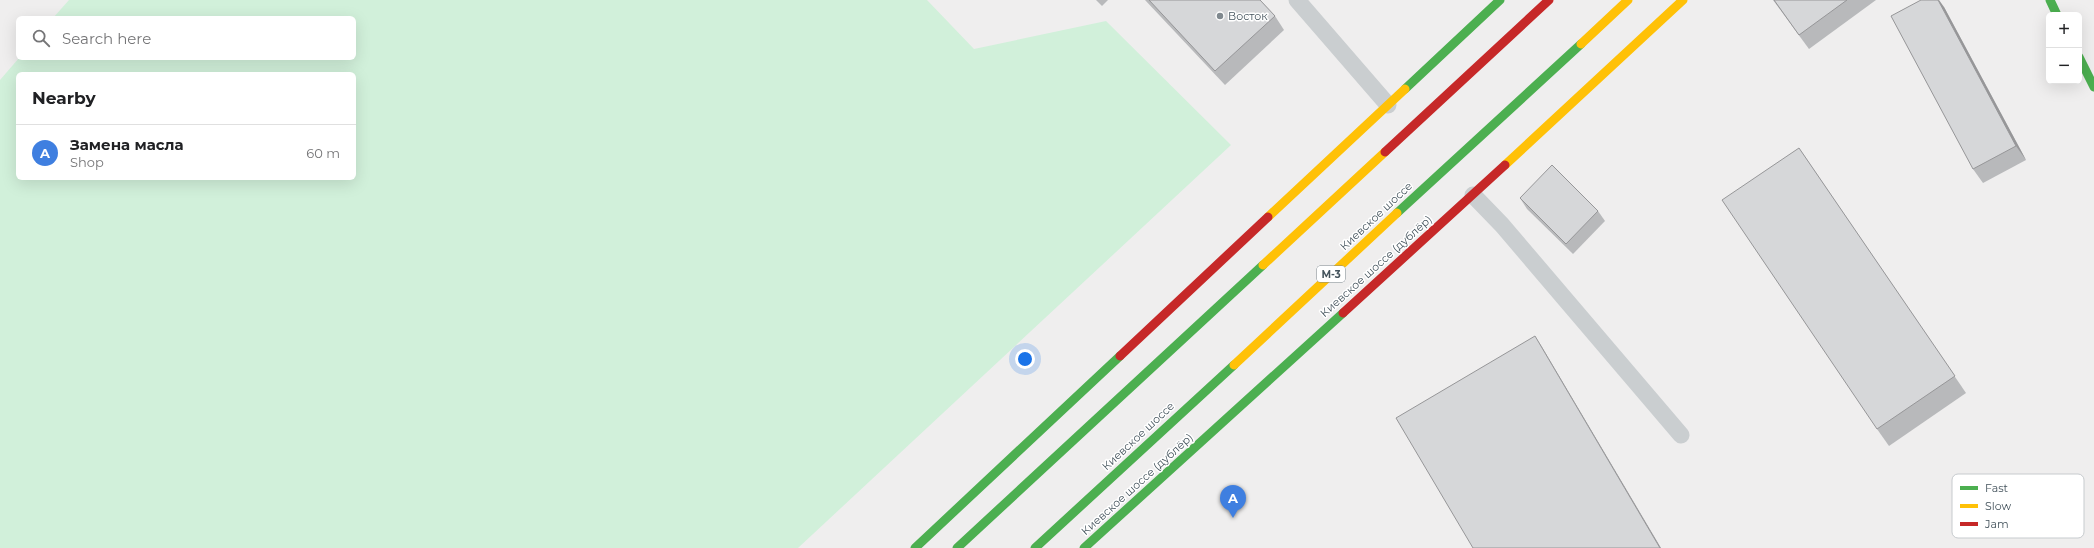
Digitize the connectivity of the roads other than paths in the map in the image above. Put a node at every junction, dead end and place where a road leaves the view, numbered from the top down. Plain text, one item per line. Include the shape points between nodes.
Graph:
1 (1297, 0) edge
2 (1500, 0) edge
3 (1549, 0) edge
4 (1628, 0) edge
5 (1683, 0) edge
6 (2050, 0) edge
7 (2056, 12) edge
8 (2082, 63) edge
9 (2094, 87) edge
10 (1388, 105) junction
11 (1473, 195) junction
12 (1681, 435) dead end
13 (915, 548) edge
14 (957, 548) edge
15 (1035, 548) edge
16 (1084, 548) edge

1 - 10 lane
2 - 10 main road
3 - 14 main road
4 - 15 main road, Киевское шоссе / М-3
5 - 11 main road, Киевское шоссе (дублёр)
6 - 7 main road
8 - 9 main road
10 - 13 main road
11 - 12 lane via 1502,225
11 - 16 main road, Киевское шоссе (дублёр)

